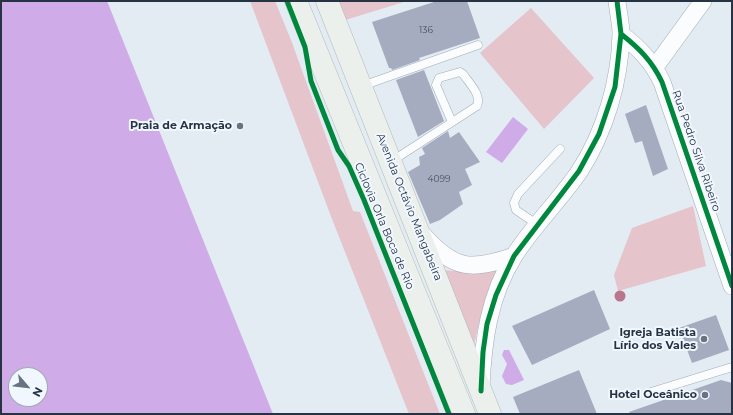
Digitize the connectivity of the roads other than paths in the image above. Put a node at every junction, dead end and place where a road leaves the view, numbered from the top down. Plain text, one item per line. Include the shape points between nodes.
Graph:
1 (296, 1) edge
2 (327, 1) edge
3 (617, 1) edge
4 (702, 1) edge
5 (621, 34) junction
6 (478, 45) dead end
7 (655, 67) junction
8 (361, 86) junction
9 (452, 122) junction
10 (560, 149) dead end
11 (391, 162) junction
12 (538, 225) junction
13 (416, 228) junction
14 (514, 256) junction
15 (732, 286) edge
16 (732, 367) edge
17 (481, 391) junction
18 (651, 392) dead end
19 (464, 414) edge
20 (490, 414) edge

1 - 19 main road
2 - 8 main road, Avenida Octávio Mangabeira
3 - 5 street
4 - 7 street
5 - 7 street, Rua Pedro Silva Ribeiro
5 - 12 street via 615,87 599,134 579,171
6 - 8 lane
7 - 15 street, Rua Pedro Silva Ribeiro
8 - 11 main road, Avenida Octávio Mangabeira
9 - 9 lane via 477,106 479,101 471,85 460,72 439,78 436,85
9 - 11 lane
10 - 12 lane via 518,194 514,203 516,210
11 - 13 main road, Avenida Octávio Mangabeira
12 - 14 street
13 - 14 street via 437,251 452,262 473,266 484,265
13 - 17 main road, Avenida Octávio Mangabeira
14 - 17 street via 496,295 487,324 482,352
16 - 18 lane
17 - 20 main road, Avenida Octávio Mangabeira

